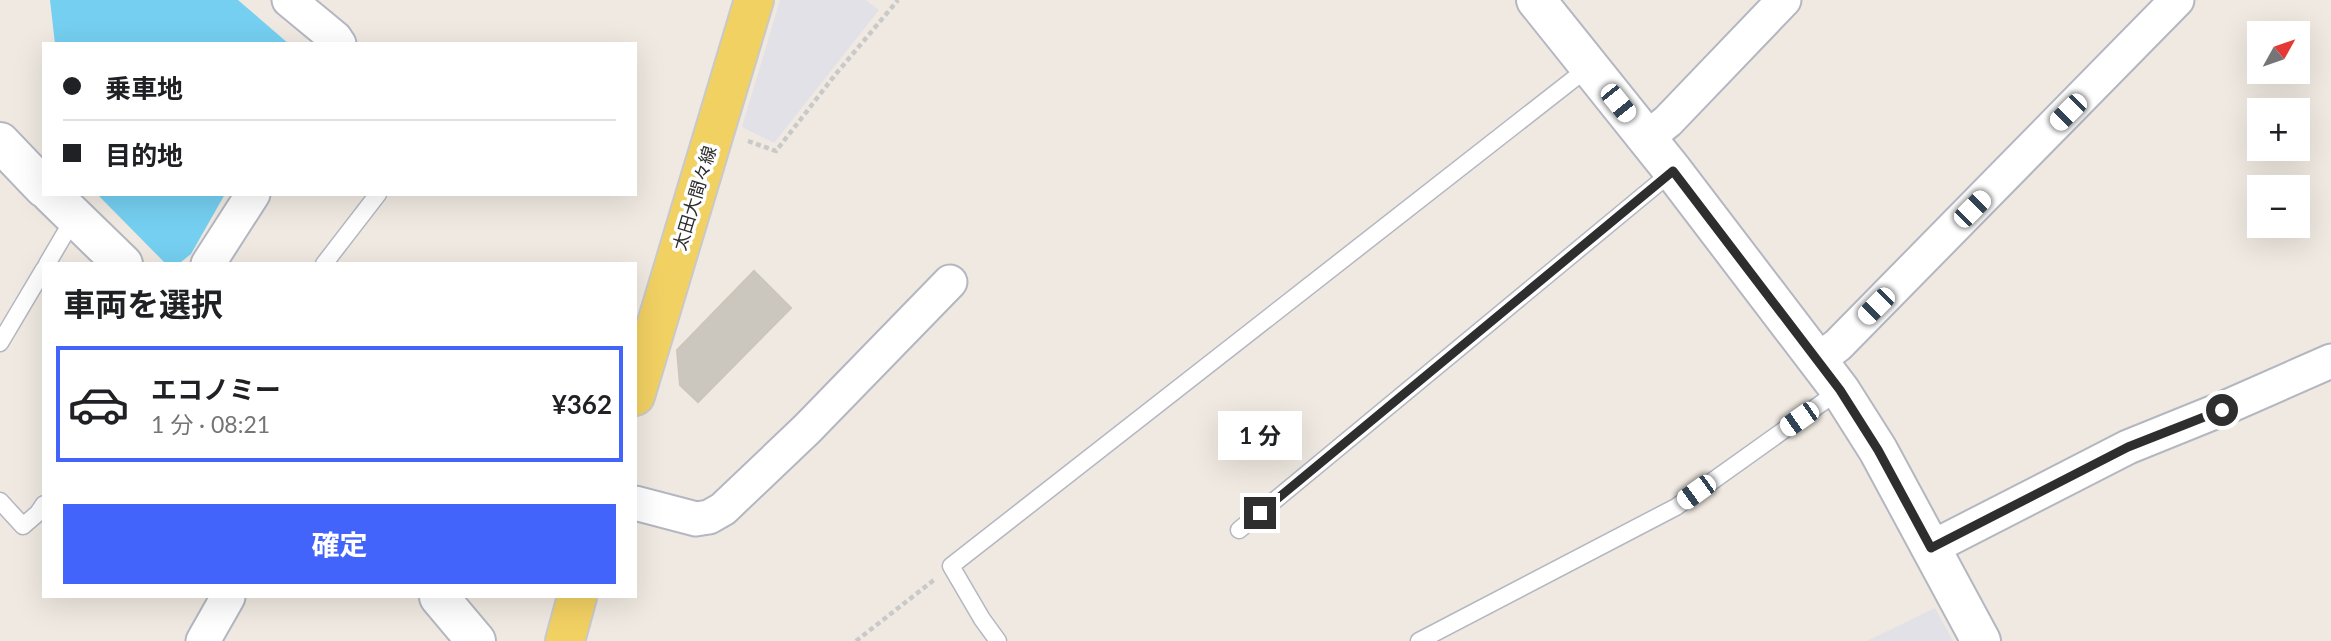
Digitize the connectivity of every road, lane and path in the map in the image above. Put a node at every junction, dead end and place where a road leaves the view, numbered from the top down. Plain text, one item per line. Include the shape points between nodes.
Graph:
1 (289, 0) edge
2 (754, 0) edge
3 (898, 0) edge
4 (1536, 0) edge
5 (1784, 0) edge
6 (2177, 0) edge
7 (338, 42) edge
8 (1589, 67) junction
9 (715, 127) junction
10 (1647, 138) junction
11 (0, 142) edge
12 (1673, 171) junction
13 (42, 186) edge
14 (252, 196) edge
15 (376, 196) edge
16 (63, 206) edge
17 (48, 262) edge
18 (121, 262) edge
19 (209, 262) edge
20 (326, 262) edge
21 (42, 272) edge
22 (950, 282) dead end
23 (0, 343) edge
24 (2331, 362) edge
25 (1829, 375) junction
26 (637, 389) edge
27 (0, 501) edge
28 (637, 504) edge
29 (42, 507) edge
30 (1239, 530) dead end
31 (1931, 548) junction
32 (951, 566) junction
33 (227, 598) edge
34 (440, 598) edge
35 (578, 598) edge
36 (203, 641) edge
37 (476, 641) edge
38 (565, 641) edge
39 (856, 641) edge
40 (998, 641) edge
41 (1419, 641) edge
42 (1981, 641) edge

1 - 7 street
2 - 9 main road, 太田大間々線
3 - 9 path via 776,151
4 - 8 street
5 - 10 street
6 - 25 street via 1847,335
8 - 10 street
8 - 32 lane
9 - 26 main road, 太田大間々線
10 - 12 street
11 - 13 street
12 - 25 street
12 - 30 lane
14 - 19 street
15 - 20 lane
16 - 17 lane
16 - 18 street
21 - 23 lane
22 - 28 street via 723,509 695,519
24 - 31 street via 2128,447
25 - 31 street via 1878,450
25 - 41 lane via 1676,507
27 - 29 lane via 23,526
31 - 42 street
32 - 39 path
32 - 40 lane
33 - 36 street
34 - 37 street
35 - 38 main road

